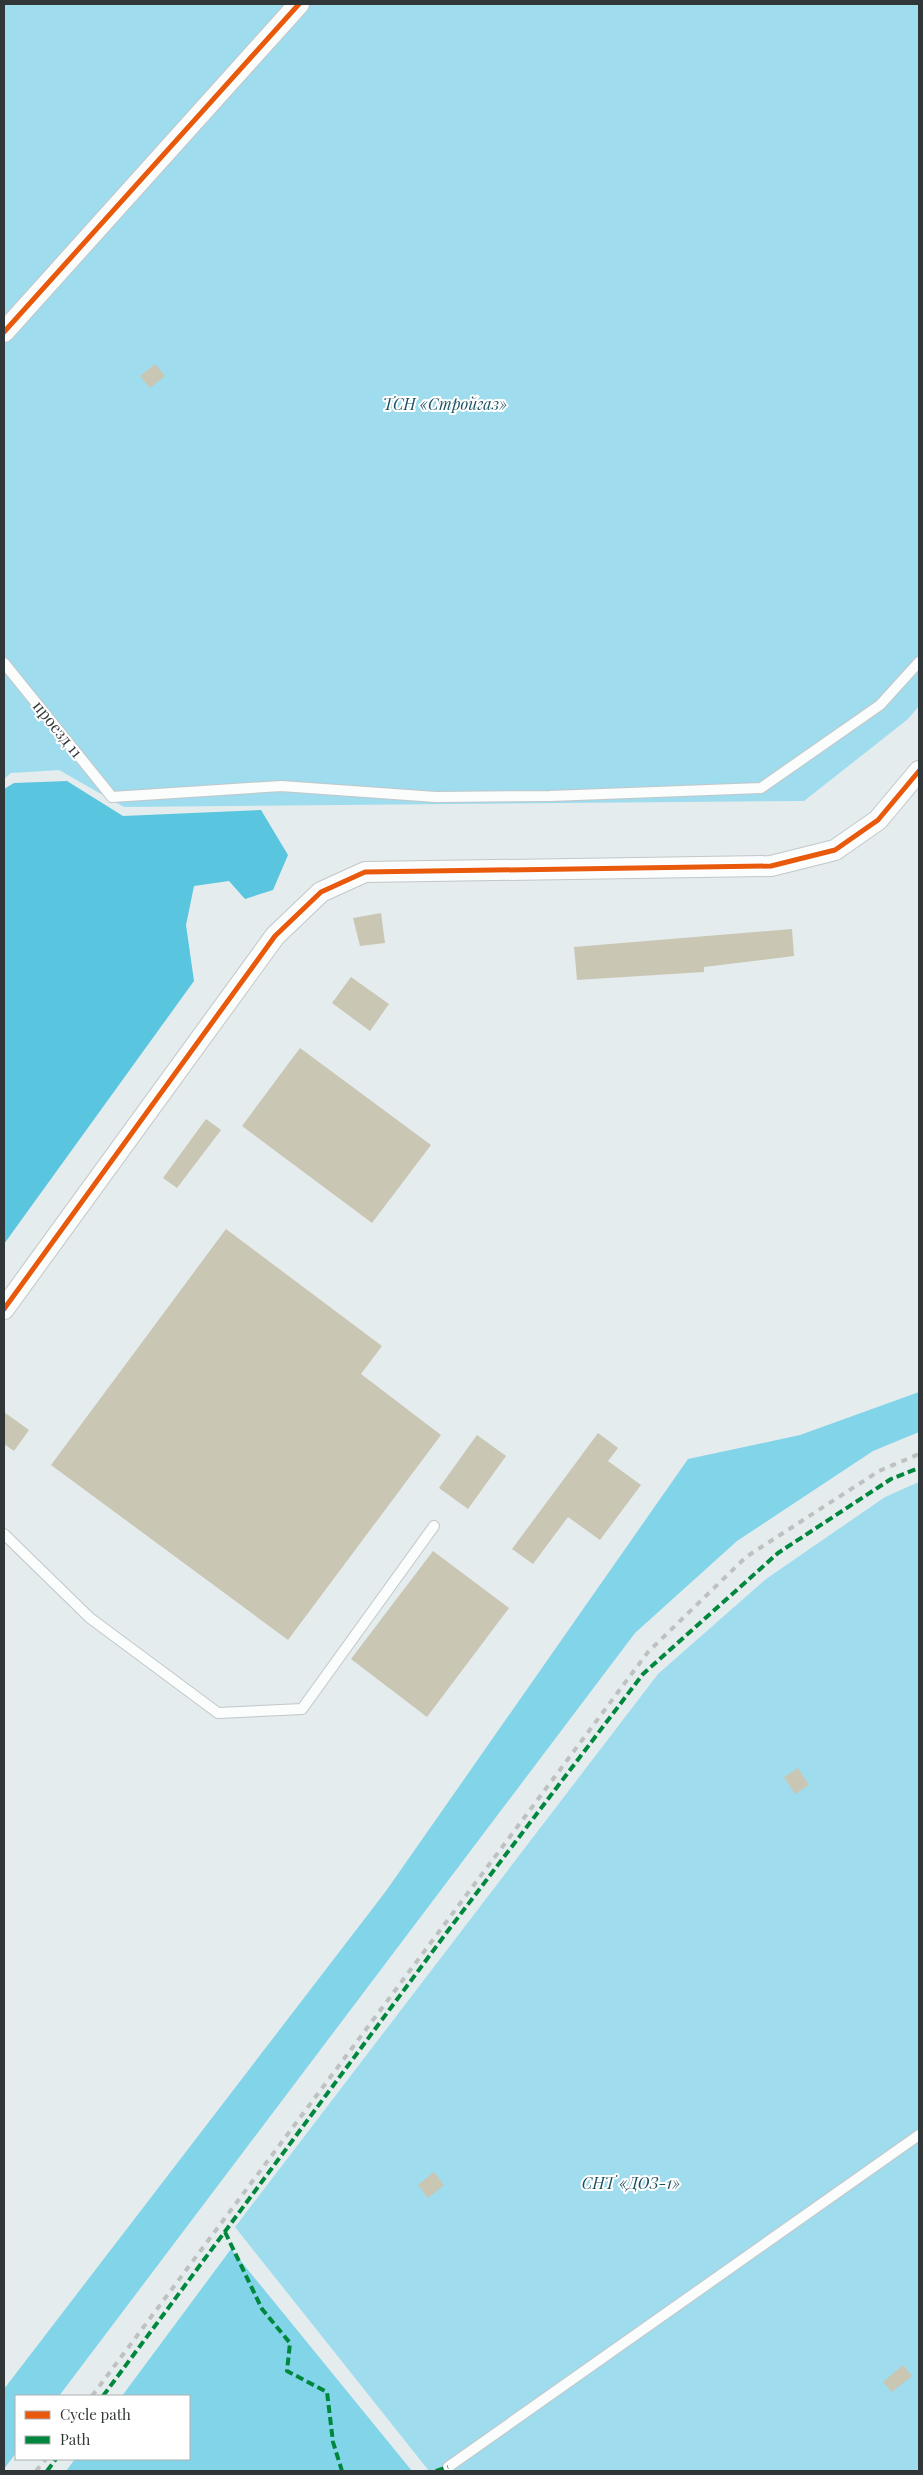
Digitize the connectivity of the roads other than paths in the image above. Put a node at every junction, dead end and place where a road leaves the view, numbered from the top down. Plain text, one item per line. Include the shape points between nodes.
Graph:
1 (299, 4) edge
2 (4, 332) edge
3 (4, 662) edge
4 (919, 662) edge
5 (919, 771) edge
6 (4, 1309) edge
7 (434, 1526) dead end
8 (4, 1534) edge
9 (919, 2134) edge
10 (448, 2467) dead end

1 - 2 street
3 - 4 lane, проезд 11 via 112,797 281,786 436,797 761,788 880,705
5 - 6 street via 878,820 835,850 771,866 365,872 321,892 275,936
7 - 8 lane via 302,1709 218,1713 90,1618
9 - 10 lane

